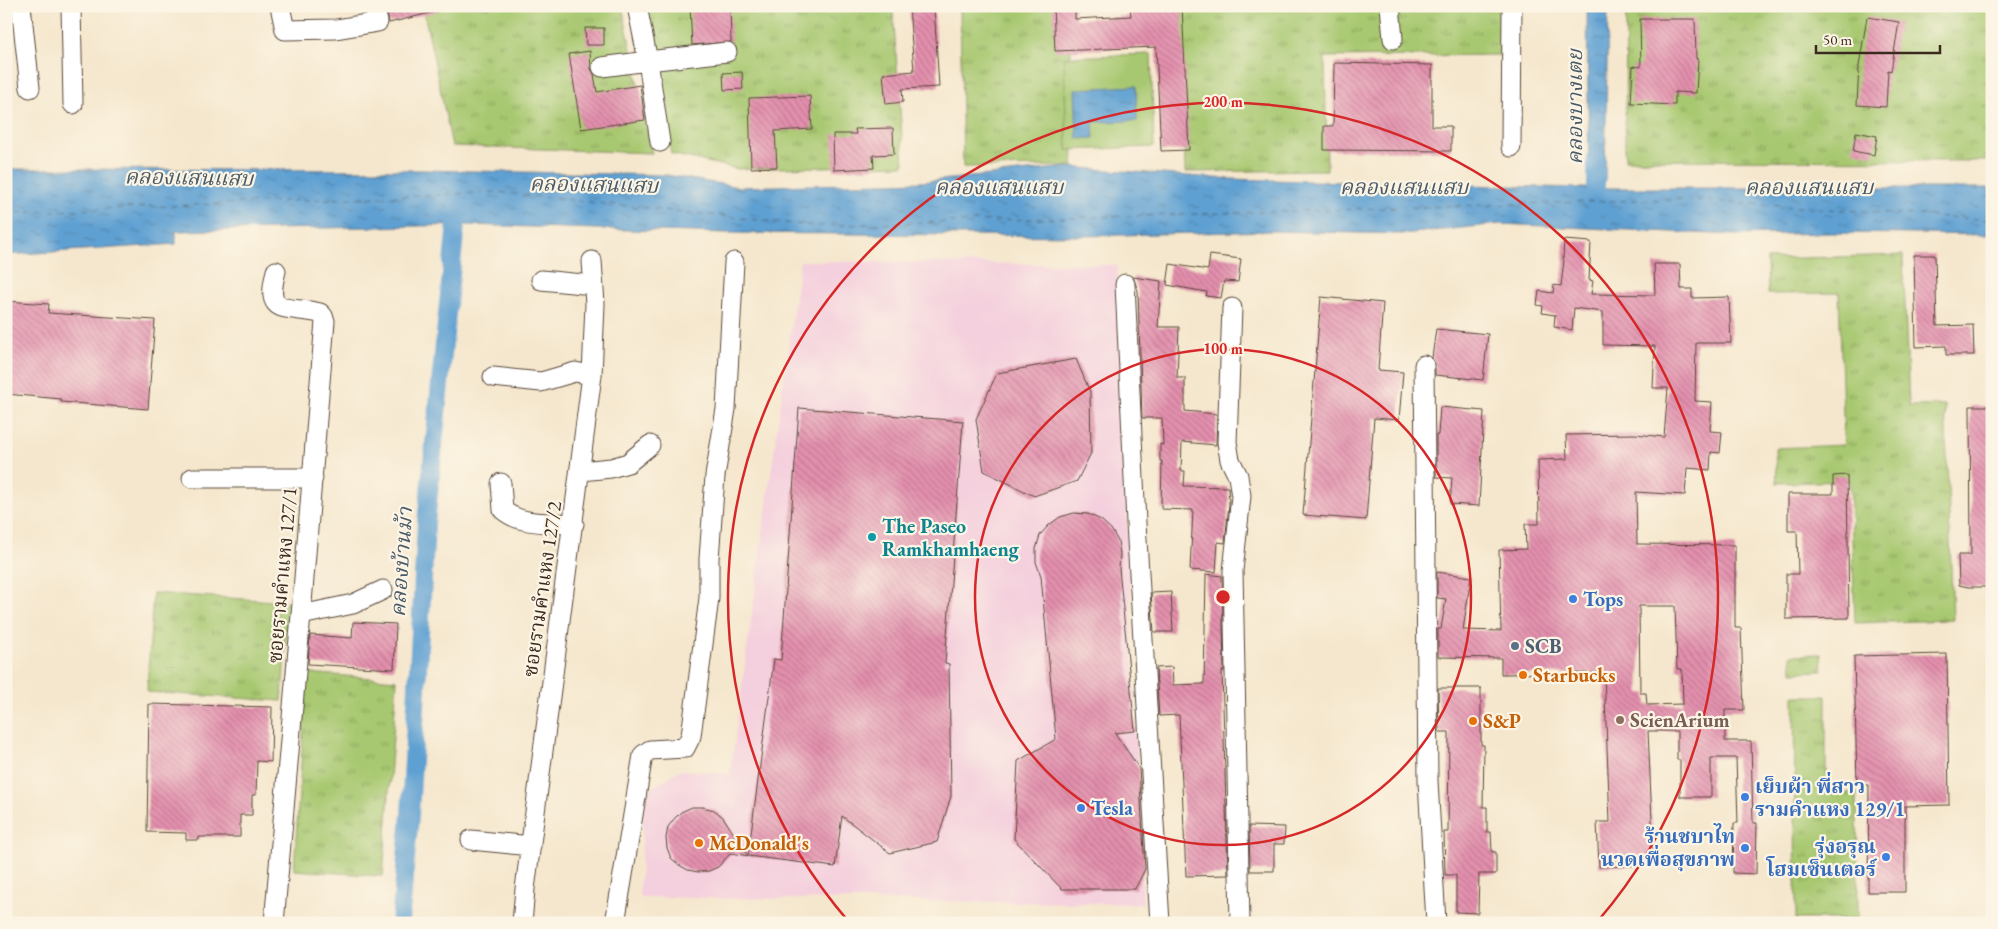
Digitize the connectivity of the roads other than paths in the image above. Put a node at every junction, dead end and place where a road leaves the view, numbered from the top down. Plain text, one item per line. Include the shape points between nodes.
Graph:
1 (21, 6) edge
2 (71, 6) edge
3 (280, 6) edge
4 (374, 6) edge
5 (637, 6) edge
6 (1390, 6) edge
7 (1512, 6) edge
8 (1392, 39) dead end
9 (727, 52) dead end
10 (648, 61) junction
11 (602, 67) dead end
12 (30, 88) dead end
13 (73, 104) dead end
14 (660, 142) dead end
15 (1511, 147) dead end
16 (592, 261) dead end
17 (734, 262) dead end
18 (276, 270) dead end
19 (541, 280) dead end
20 (1125, 284) dead end
21 (593, 285) junction
22 (1232, 308) dead end
23 (1424, 365) dead end
24 (493, 376) dead end
25 (592, 376) junction
26 (650, 445) dead end
27 (581, 471) junction
28 (192, 478) dead end
29 (313, 478) junction
30 (501, 483) dead end
31 (574, 524) junction
32 (383, 590) dead end
33 (301, 615) junction
34 (471, 840) dead end
35 (530, 846) junction
36 (274, 923) edge
37 (522, 923) edge
38 (615, 923) edge
39 (1160, 923) edge
40 (1240, 923) edge
41 (1436, 923) edge

1 - 12 street
2 - 13 street
3 - 4 street via 285,30 336,29 378,22
5 - 10 street
6 - 8 street
7 - 15 street
9 - 10 street
10 - 11 street
10 - 14 street
16 - 21 street, ซอยรามคำแหง 127/2
17 - 38 street via 727,399 716,476 709,598 691,736 686,748 650,750 643,755
18 - 29 street, ซอยรามคำแหง 127/1 via 271,294 275,303 284,308 320,313 324,321
19 - 21 street
20 - 39 street
21 - 25 street, ซอยรามคำแหง 127/2 via 595,334
22 - 40 street via 1227,442 1241,496 1233,571
23 - 41 street via 1428,781
24 - 25 street via 541,382 575,372
25 - 27 street, ซอยรามคำแหง 127/2
26 - 27 street via 628,463
27 - 31 street, ซอยรามคำแหง 127/2
28 - 29 street
29 - 33 street, ซอยรามคำแหง 127/1
30 - 31 street via 504,510 509,515 522,520
31 - 35 street, ซอยรามคำแหง 127/2
32 - 33 street via 353,604
33 - 36 street, ซอยรามคำแหง 127/1
34 - 35 street
35 - 37 street, ซอยรามคำแหง 127/2

